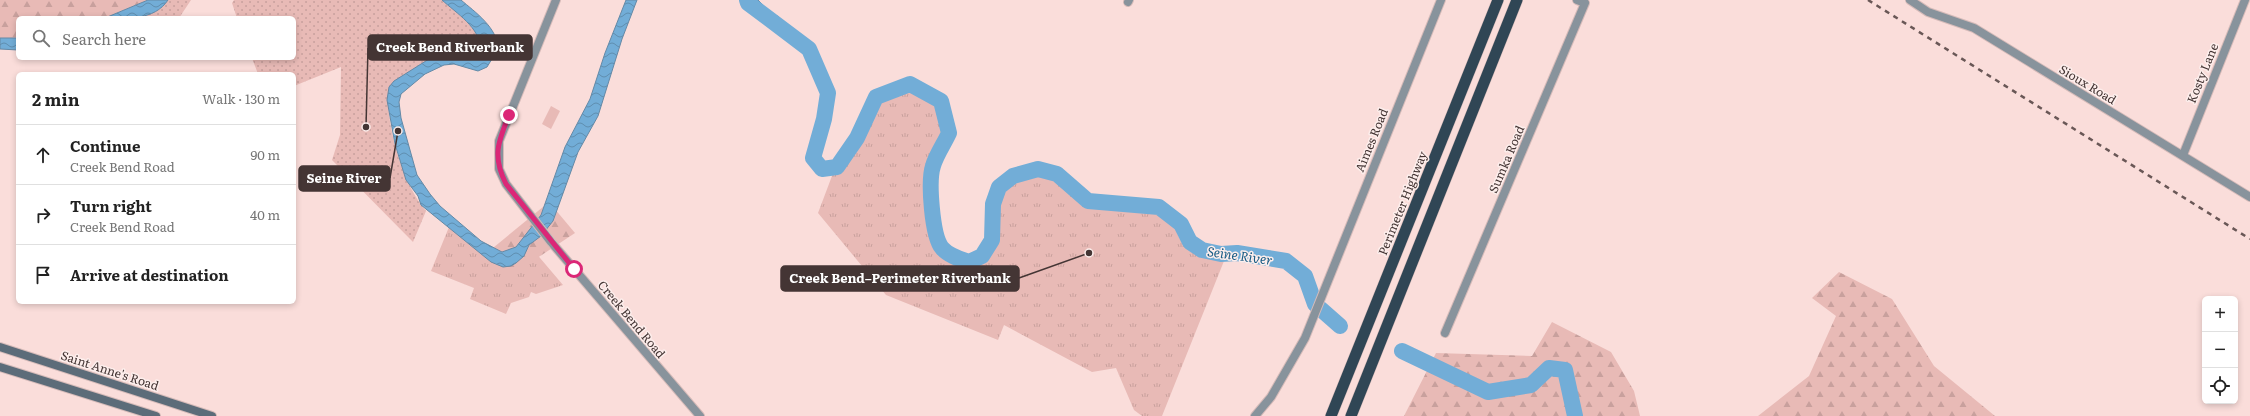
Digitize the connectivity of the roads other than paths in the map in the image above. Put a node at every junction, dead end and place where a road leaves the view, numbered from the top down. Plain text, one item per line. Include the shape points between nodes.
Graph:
1 (556, 0) edge
2 (1441, 0) edge
3 (1498, 0) edge
4 (1518, 0) edge
5 (1577, 0) edge
6 (1910, 0) edge
7 (2245, 0) edge
8 (2183, 155) junction
9 (2250, 197) edge
10 (1445, 333) dead end
11 (0, 347) edge
12 (0, 367) edge
13 (156, 416) edge
14 (212, 416) edge
15 (700, 416) edge
16 (1255, 416) edge
17 (1331, 416) edge
18 (1351, 416) edge

1 - 15 street, Creek Bend Road via 499,141 498,169 506,184 551,242
2 - 16 street, Aimes Road via 1305,338 1271,397
3 - 17 highway, Perimeter Highway
4 - 18 highway
5 - 10 street, Sumka Road via 1585,4
6 - 8 street, Sioux Road via 1928,12 1974,28
7 - 8 street, Kosty Lane
8 - 9 street, Sioux Road
11 - 14 main road, Saint Anne's Road
12 - 13 main road

